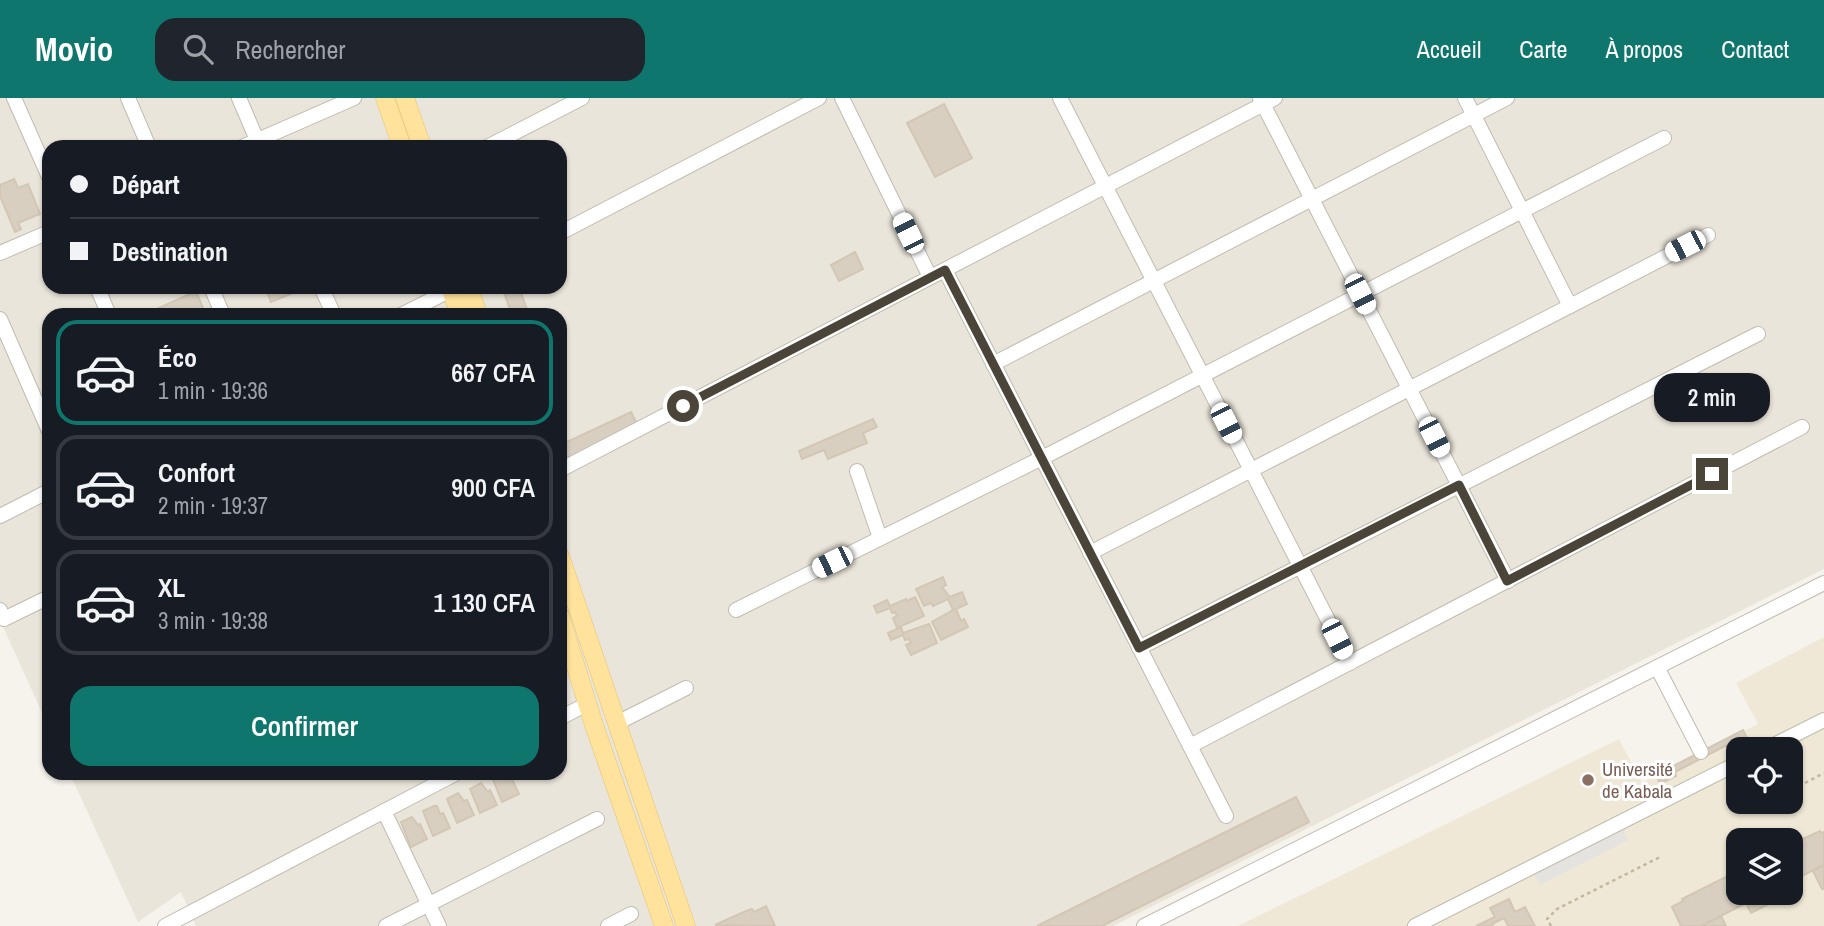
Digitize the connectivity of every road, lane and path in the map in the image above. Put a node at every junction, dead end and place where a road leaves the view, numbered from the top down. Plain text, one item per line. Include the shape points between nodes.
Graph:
1 (14, 98) edge
2 (128, 98) edge
3 (239, 98) edge
4 (354, 98) edge
5 (385, 98) edge
6 (405, 98) edge
7 (582, 98) edge
8 (819, 98) edge
9 (842, 98) edge
10 (1060, 98) edge
11 (1465, 98) edge
12 (1507, 98) edge
13 (1266, 100) edge
14 (1474, 115) junction
15 (1664, 138) dead end
16 (146, 140) edge
17 (257, 140) edge
18 (267, 140) edge
19 (400, 140) edge
20 (420, 140) edge
21 (501, 140) edge
22 (42, 161) edge
23 (1105, 186) junction
24 (1312, 199) junction
25 (1523, 211) junction
26 (567, 229) edge
27 (42, 235) edge
28 (1708, 235) dead end
29 (0, 253) edge
30 (945, 270) junction
31 (930, 277) junction
32 (1154, 281) junction
33 (445, 294) edge
34 (462, 294) edge
35 (1360, 294) junction
36 (1570, 306) junction
37 (416, 308) edge
38 (473, 308) edge
39 (0, 319) edge
40 (1758, 334) dead end
41 (993, 364) junction
42 (1202, 376) junction
43 (1409, 389) junction
44 (42, 415) edge
45 (1802, 427) dead end
46 (1042, 458) junction
47 (567, 466) edge
48 (1251, 470) junction
49 (858, 471) dead end
50 (1459, 485) junction
51 (42, 495) edge
52 (0, 516) edge
53 (880, 538) junction
54 (1090, 553) junction
55 (1300, 566) junction
56 (567, 577) edge
57 (1507, 581) junction
58 (1824, 583) edge
59 (42, 600) edge
60 (0, 610) edge
61 (736, 610) dead end
62 (567, 639) edge
63 (1139, 648) junction
64 (1350, 663) junction
65 (1657, 667) junction
66 (686, 688) dead end
67 (587, 704) junction
68 (567, 714) edge
69 (1824, 720) edge
70 (617, 723) junction
71 (1790, 737) edge
72 (1190, 746) junction
73 (1726, 769) edge
74 (1824, 774) edge
75 (1713, 776) junction
76 (443, 780) edge
77 (1805, 783) dead end
78 (384, 811) junction
79 (1226, 816) dead end
80 (597, 819) dead end
81 (1662, 856) dead end
82 (429, 904) junction
83 (631, 914) dead end
84 (164, 926) edge
85 (386, 926) edge
86 (439, 926) edge
87 (608, 926) edge
88 (664, 926) edge
89 (686, 926) edge
90 (1144, 926) edge
91 (1415, 926) edge
92 (1550, 926) edge

1 - 22 street
2 - 16 street
3 - 17 street
4 - 18 street
5 - 19 main road
6 - 20 main road
7 - 21 street
8 - 26 street
9 - 31 street
10 - 23 street
11 - 14 street
12 - 14 street
13 - 23 street
13 - 24 street
14 - 24 street
14 - 25 street
15 - 25 street
23 - 30 street
23 - 32 street
24 - 32 street
24 - 35 street
25 - 35 street
25 - 36 street
27 - 29 street
28 - 36 street
30 - 31 street
30 - 41 street
31 - 47 street
32 - 41 street
32 - 42 street
33 - 37 street
34 - 38 main road
35 - 42 street
35 - 43 street
36 - 43 street
39 - 44 street
40 - 50 street
41 - 46 street
42 - 46 street
42 - 48 street
43 - 48 street
43 - 50 street
45 - 57 street
46 - 53 street
46 - 54 street
48 - 54 street
48 - 55 street
49 - 53 street
50 - 55 street
50 - 57 street
51 - 52 street
53 - 61 street
54 - 63 street
55 - 63 street
55 - 64 street
56 - 70 main road
57 - 64 street
58 - 65 street
59 - 60 street via 4,619
62 - 67 main road
63 - 72 street
64 - 72 street
65 - 75 street
65 - 90 street
66 - 70 street
67 - 68 street
67 - 88 main road
69 - 71 street
70 - 89 main road
72 - 79 street
73 - 75 street
74 - 77 path
75 - 91 street
76 - 78 street
78 - 82 street
78 - 84 street
80 - 82 street
81 - 92 path via 1557,909 1547,919
82 - 85 street
82 - 86 street
83 - 87 street

